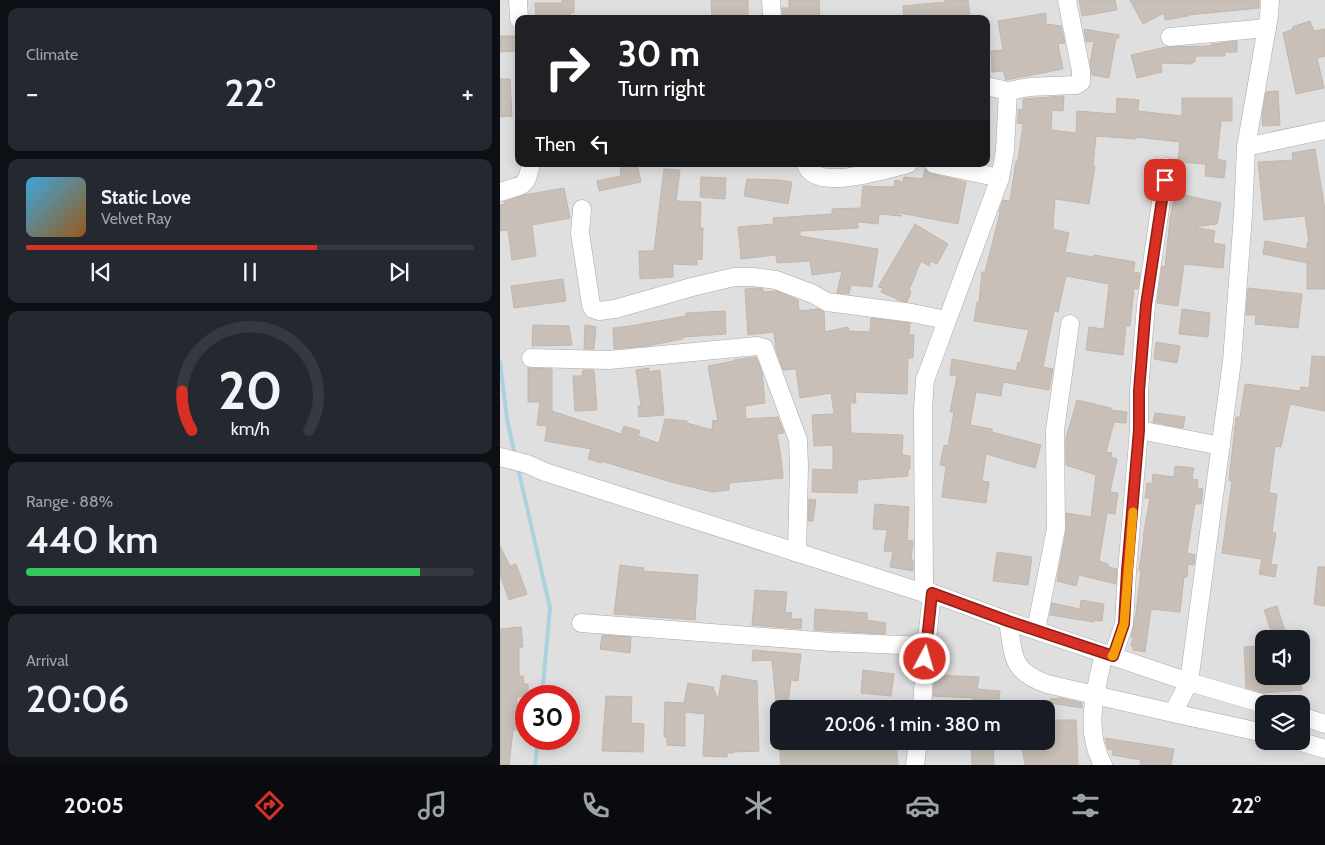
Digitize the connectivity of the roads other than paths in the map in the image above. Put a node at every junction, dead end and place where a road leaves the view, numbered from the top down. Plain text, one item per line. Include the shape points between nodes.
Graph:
1 (518, 0) edge
2 (771, 0) edge
3 (1067, 0) edge
4 (1270, 0) edge
5 (519, 15) edge
6 (772, 15) edge
7 (1267, 28) junction
8 (1170, 37) dead end
9 (990, 87) edge
10 (1008, 91) junction
11 (1325, 130) edge
12 (1246, 147) junction
13 (1166, 166) dead end
14 (530, 167) edge
15 (808, 167) edge
16 (895, 167) edge
17 (948, 167) edge
18 (1000, 178) junction
19 (500, 192) edge
20 (582, 209) dead end
21 (946, 320) junction
22 (1070, 324) dead end
23 (531, 358) dead end
24 (1139, 430) junction
25 (1221, 446) junction
26 (500, 458) edge
27 (797, 553) junction
28 (928, 593) junction
29 (1008, 621) junction
30 (581, 624) dead end
31 (1036, 630) junction
32 (926, 646) junction
33 (1108, 654) junction
34 (1189, 682) junction
35 (1094, 696) junction
36 (923, 700) edge
37 (1255, 701) edge
38 (1173, 714) junction
39 (1310, 719) edge
40 (1325, 724) edge
41 (1255, 731) edge
42 (1310, 745) edge
43 (1325, 749) edge
44 (917, 750) edge
45 (915, 765) edge
46 (1103, 765) edge

1 - 5 street
2 - 6 street
3 - 10 street via 1081,82
4 - 7 street
7 - 8 street
7 - 12 street
9 - 10 street
10 - 18 street
11 - 12 street
12 - 25 street via 1232,361
13 - 24 street via 1146,305
14 - 19 street via 524,183
15 - 16 street via 815,175 835,179
17 - 18 street
18 - 21 street
20 - 21 street via 580,233 591,305 599,311 734,277 753,277 776,280 826,302
21 - 28 street via 925,380 922,409
22 - 31 street via 1054,430 1056,528
23 - 27 street via 609,360 757,346 764,348 798,440
24 - 25 street
24 - 33 street via 1124,624
25 - 34 street
26 - 27 street via 527,464
27 - 28 street
28 - 29 street
28 - 32 street
29 - 31 street
29 - 35 street via 1014,659 1030,678
30 - 32 street
31 - 33 street
32 - 36 street
33 - 34 street
33 - 35 street
34 - 37 street
34 - 38 street
35 - 38 street
35 - 46 street via 1093,738
38 - 41 street
39 - 40 street
42 - 43 street
44 - 45 street

